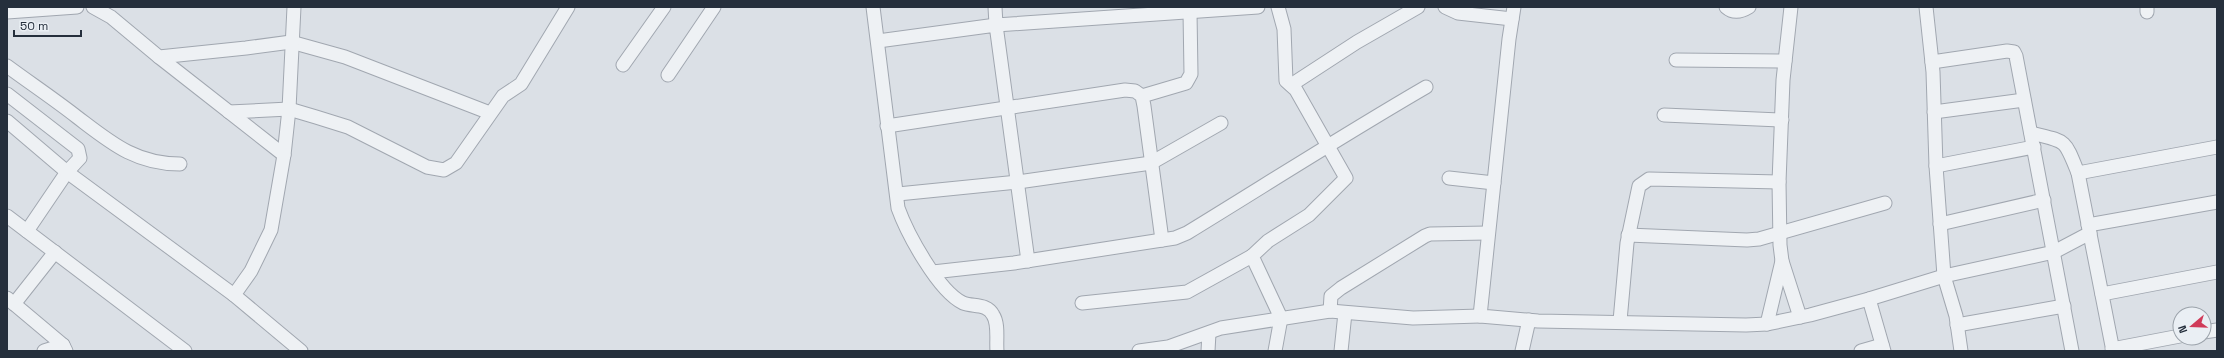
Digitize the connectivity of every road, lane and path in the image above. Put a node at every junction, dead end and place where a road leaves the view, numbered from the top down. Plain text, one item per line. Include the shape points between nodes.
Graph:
1 (77, 7) edge
2 (93, 7) edge
3 (294, 7) edge
4 (568, 7) edge
5 (664, 7) edge
6 (714, 7) edge
7 (873, 7) edge
8 (995, 7) edge
9 (1258, 7) edge
10 (1278, 7) edge
11 (1418, 7) edge
12 (1445, 7) edge
13 (1726, 7) edge
14 (1749, 7) edge
15 (1791, 7) edge
16 (1926, 7) edge
17 (7, 12) edge
18 (1190, 12) junction
19 (1513, 13) edge
20 (996, 25) junction
21 (878, 41) junction
22 (291, 42) junction
23 (159, 57) junction
24 (1676, 60) dead end
25 (1785, 61) junction
26 (1932, 62) junction
27 (623, 65) dead end
28 (7, 66) edge
29 (668, 75) dead end
30 (1291, 85) junction
31 (1426, 87) dead end
32 (7, 94) edge
33 (1142, 96) junction
34 (2024, 100) junction
35 (1008, 108) junction
36 (289, 109) junction
37 (229, 112) junction
38 (1934, 112) junction
39 (490, 113) junction
40 (1664, 115) dead end
41 (1782, 120) junction
42 (7, 121) edge
43 (1221, 122) dead end
44 (887, 126) junction
45 (2031, 133) junction
46 (1328, 144) junction
47 (2034, 147) junction
48 (2217, 147) edge
49 (284, 155) junction
50 (1151, 163) junction
51 (180, 164) dead end
52 (1936, 166) junction
53 (67, 172) junction
54 (2078, 173) junction
55 (1449, 178) dead end
56 (1018, 182) junction
57 (1780, 182) junction
58 (1494, 183) junction
59 (898, 194) junction
60 (2044, 200) junction
61 (2217, 202) edge
62 (1885, 203) dead end
63 (7, 216) edge
64 (1940, 224) junction
65 (2089, 229) junction
66 (27, 231) junction
67 (1780, 232) junction
68 (1488, 233) junction
69 (1628, 235) junction
70 (1162, 240) junction
71 (55, 252) junction
72 (2054, 252) junction
73 (1252, 256) junction
74 (1028, 261) junction
75 (1782, 261) junction
76 (933, 272) junction
77 (2217, 272) edge
78 (1944, 276) junction
79 (2102, 294) junction
80 (234, 295) junction
81 (1869, 299) junction
82 (10, 301) edge
83 (1082, 303) dead end
84 (2064, 306) junction
85 (1330, 311) junction
86 (1345, 313) junction
87 (1480, 316) junction
88 (1800, 317) junction
89 (1281, 318) junction
90 (1529, 320) junction
91 (1620, 321) junction
92 (1767, 324) junction
93 (1957, 325) junction
94 (1208, 333) junction
95 (2172, 338) edge
96 (65, 348) edge
97 (1883, 348) edge
98 (2113, 350) edge
99 (44, 351) edge
100 (185, 351) edge
101 (301, 351) edge
102 (997, 351) edge
103 (1139, 351) edge
104 (1208, 351) edge
105 (1275, 351) edge
106 (1341, 351) edge
107 (1522, 351) edge
108 (1861, 351) edge
109 (1961, 351) edge
110 (2072, 351) edge

1 - 17 street
2 - 23 street via 111,17
3 - 22 street
4 - 39 street via 521,84 503,96
5 - 27 street
6 - 29 street
7 - 21 street
8 - 20 street
9 - 18 street
10 - 30 street via 1284,29 1286,81
11 - 30 street via 1357,42
12 - 19 street via 1458,13
13 - 14 street via 1738,12
15 - 25 street
16 - 26 street
18 - 20 street
18 - 33 street via 1191,74 1186,83
19 - 58 street
20 - 21 street
20 - 35 street
21 - 44 street
22 - 23 street
22 - 36 street
22 - 39 street via 345,57
23 - 37 street
24 - 25 street
25 - 41 street
26 - 34 street via 2014,52
26 - 38 street
28 - 51 street via 130,154 166,164
30 - 46 street
31 - 46 street
32 - 53 street via 78,149 80,158
33 - 35 street via 1136,91 1125,90
33 - 50 street
34 - 38 street
34 - 45 street
35 - 44 street
35 - 56 street
36 - 37 street
36 - 39 street via 348,127 427,167 444,170 456,163
36 - 49 street
37 - 49 street
38 - 52 street
40 - 41 street
41 - 57 street
42 - 53 street
43 - 50 street
44 - 59 street
45 - 47 street
45 - 54 street via 2057,140 2067,146
46 - 70 street via 1294,168 1187,233
46 - 73 street via 1346,178 1309,215 1268,241
47 - 52 street
47 - 60 street
48 - 54 street
49 - 80 street via 271,230 251,271
50 - 56 street
50 - 70 street
52 - 64 street
53 - 66 street
53 - 80 street
54 - 65 street
55 - 58 street
56 - 59 street
56 - 74 street
57 - 67 street
57 - 69 street via 1648,179 1639,186
58 - 68 street
59 - 76 street via 898,208 904,224
60 - 64 street
60 - 72 street
61 - 65 street
62 - 67 street
63 - 66 street
64 - 78 street
65 - 72 street
65 - 79 street
66 - 71 street
67 - 69 street via 1747,240
67 - 75 street
68 - 85 street via 1425,236 1341,288 1331,296
68 - 87 street
69 - 91 street
70 - 74 street
71 - 82 street
71 - 100 street
72 - 78 street
72 - 84 street
73 - 83 street via 1187,292
73 - 89 street
74 - 76 street
75 - 88 street
75 - 92 street
76 - 102 street via 963,303 982,307 993,314
77 - 79 street
78 - 81 street
78 - 93 street
79 - 98 street
80 - 101 street
81 - 88 street
81 - 97 street
82 - 96 street
84 - 93 street
84 - 110 street
85 - 86 street
85 - 89 street via 1298,318
86 - 87 street via 1413,318
86 - 106 street
87 - 90 street
88 - 92 street
89 - 94 street via 1221,328
89 - 105 street
90 - 91 street
90 - 107 street
91 - 92 street
93 - 109 street
94 - 103 street via 1168,347
94 - 104 street
95 - 98 street
96 - 99 street
97 - 108 street

